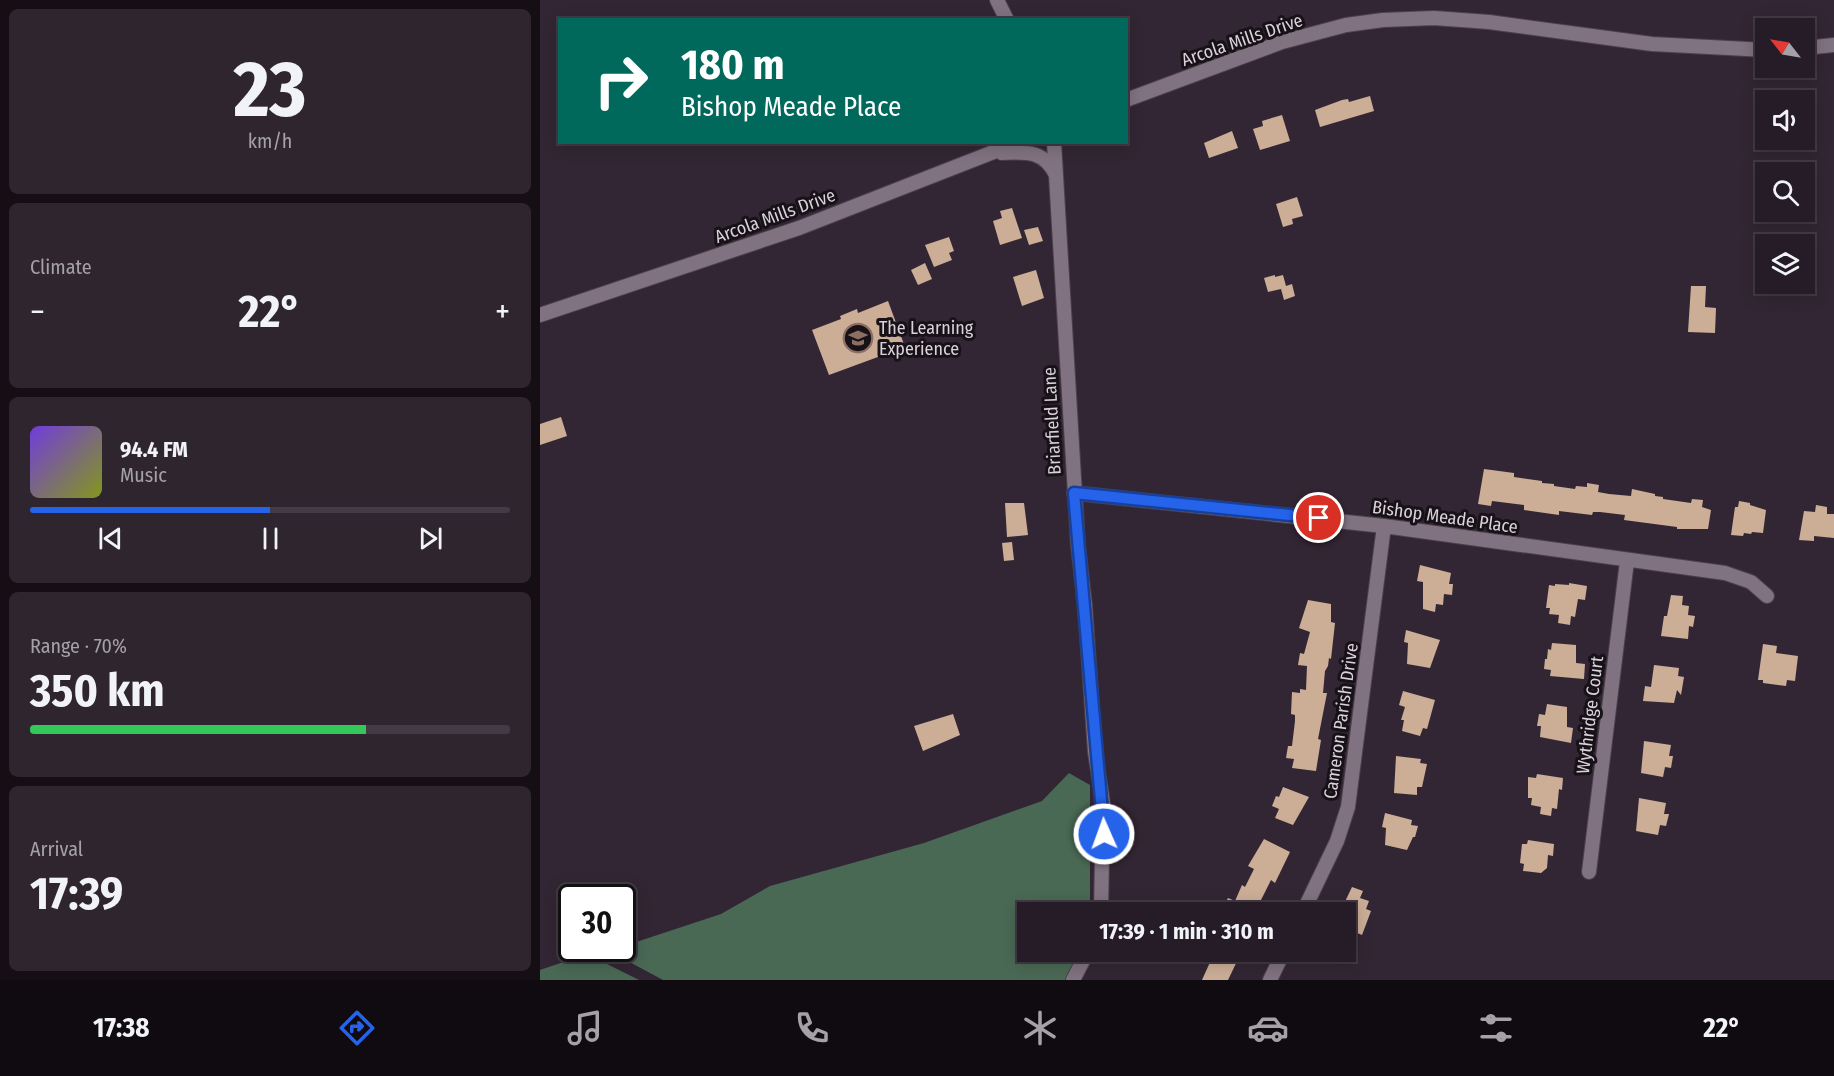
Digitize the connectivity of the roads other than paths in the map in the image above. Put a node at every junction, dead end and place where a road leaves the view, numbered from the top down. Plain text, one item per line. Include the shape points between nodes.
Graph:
1 (997, 0) edge
2 (1006, 18) edge
3 (1834, 45) edge
4 (1815, 47) edge
5 (1755, 49) edge
6 (1130, 97) edge
7 (1014, 144) edge
8 (1054, 144) edge
9 (991, 153) junction
10 (1058, 177) junction
11 (540, 315) edge
12 (1074, 493) junction
13 (1384, 526) junction
14 (1627, 561) junction
15 (1767, 596) dead end
16 (1589, 872) dead end
17 (1101, 902) edge
18 (1308, 902) edge
19 (1082, 962) edge
20 (1279, 962) edge
21 (1073, 980) edge
22 (1270, 980) edge

1 - 2 street
3 - 4 street
5 - 6 street, Arcola Mills Drive via 1652,44 1489,22 1383,20 1282,42
7 - 9 street, Arcola Mills Drive
8 - 10 street, Briarfield Lane
9 - 10 street via 1038,154
9 - 11 street, Arcola Mills Drive via 799,228
10 - 12 street, Briarfield Lane
12 - 13 street, Bishop Meade Place
12 - 17 street, Briarfield Lane via 1095,752 1103,803
13 - 14 street, Bishop Meade Place
13 - 18 street, Cameron Parish Drive via 1348,807 1337,841
14 - 15 street, Bishop Meade Place via 1725,573 1751,582
14 - 16 street, Wythridge Court
19 - 21 street
20 - 22 street

